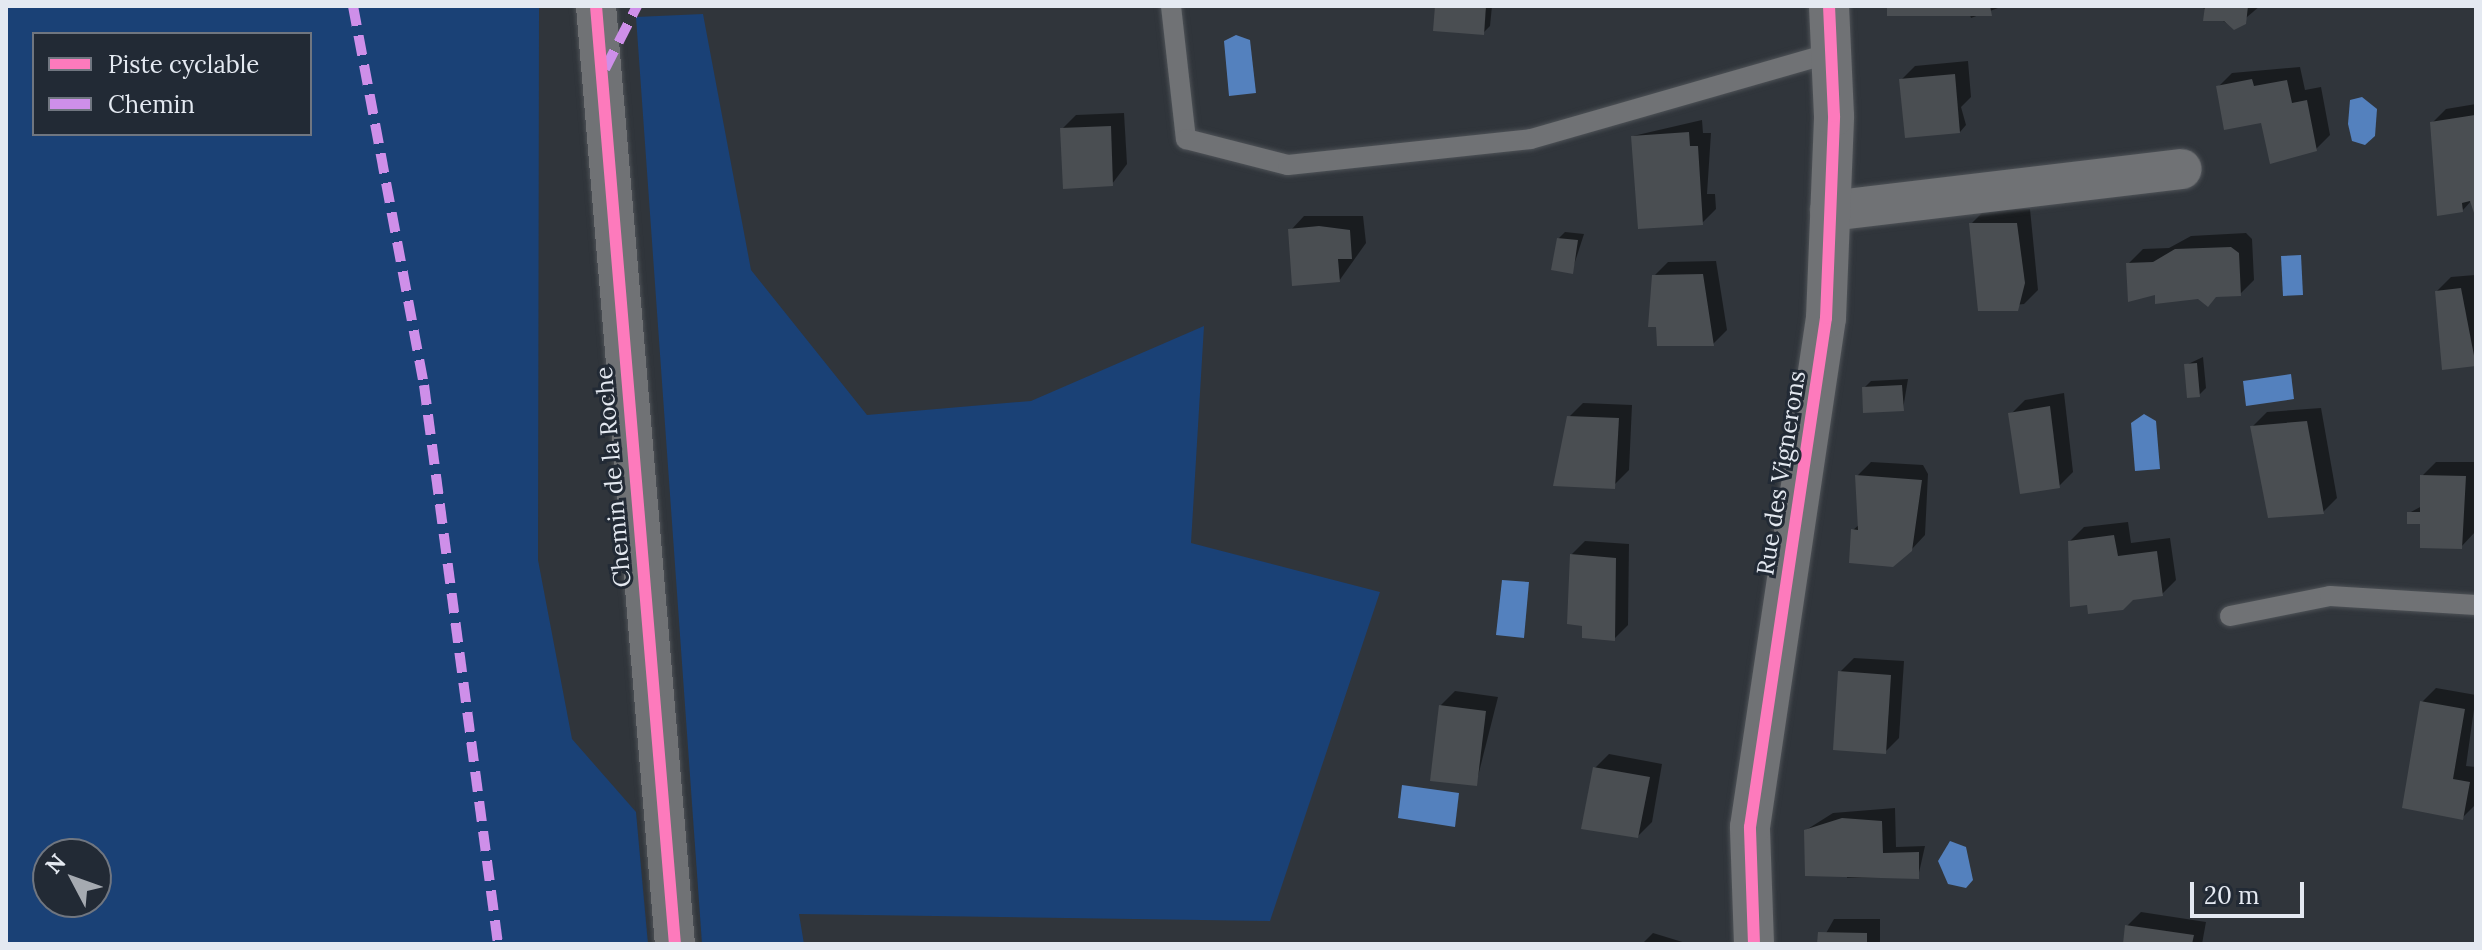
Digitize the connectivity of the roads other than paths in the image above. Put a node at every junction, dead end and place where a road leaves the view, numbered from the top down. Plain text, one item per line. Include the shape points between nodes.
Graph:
1 (596, 6) edge
2 (1171, 6) edge
3 (1829, 6) edge
4 (1831, 53) junction
5 (2181, 169) dead end
6 (1830, 211) junction
7 (2476, 605) edge
8 (2230, 616) dead end
9 (675, 944) edge
10 (1754, 944) edge

1 - 9 street, Chemin de la Roche
2 - 4 lane via 1186,139 1288,165 1531,139
3 - 4 street, Rue des Vignerons
4 - 6 street, Rue des Vignerons
5 - 6 street
6 - 10 street, Rue des Vignerons via 1826,318 1750,827
7 - 8 lane via 2330,596

